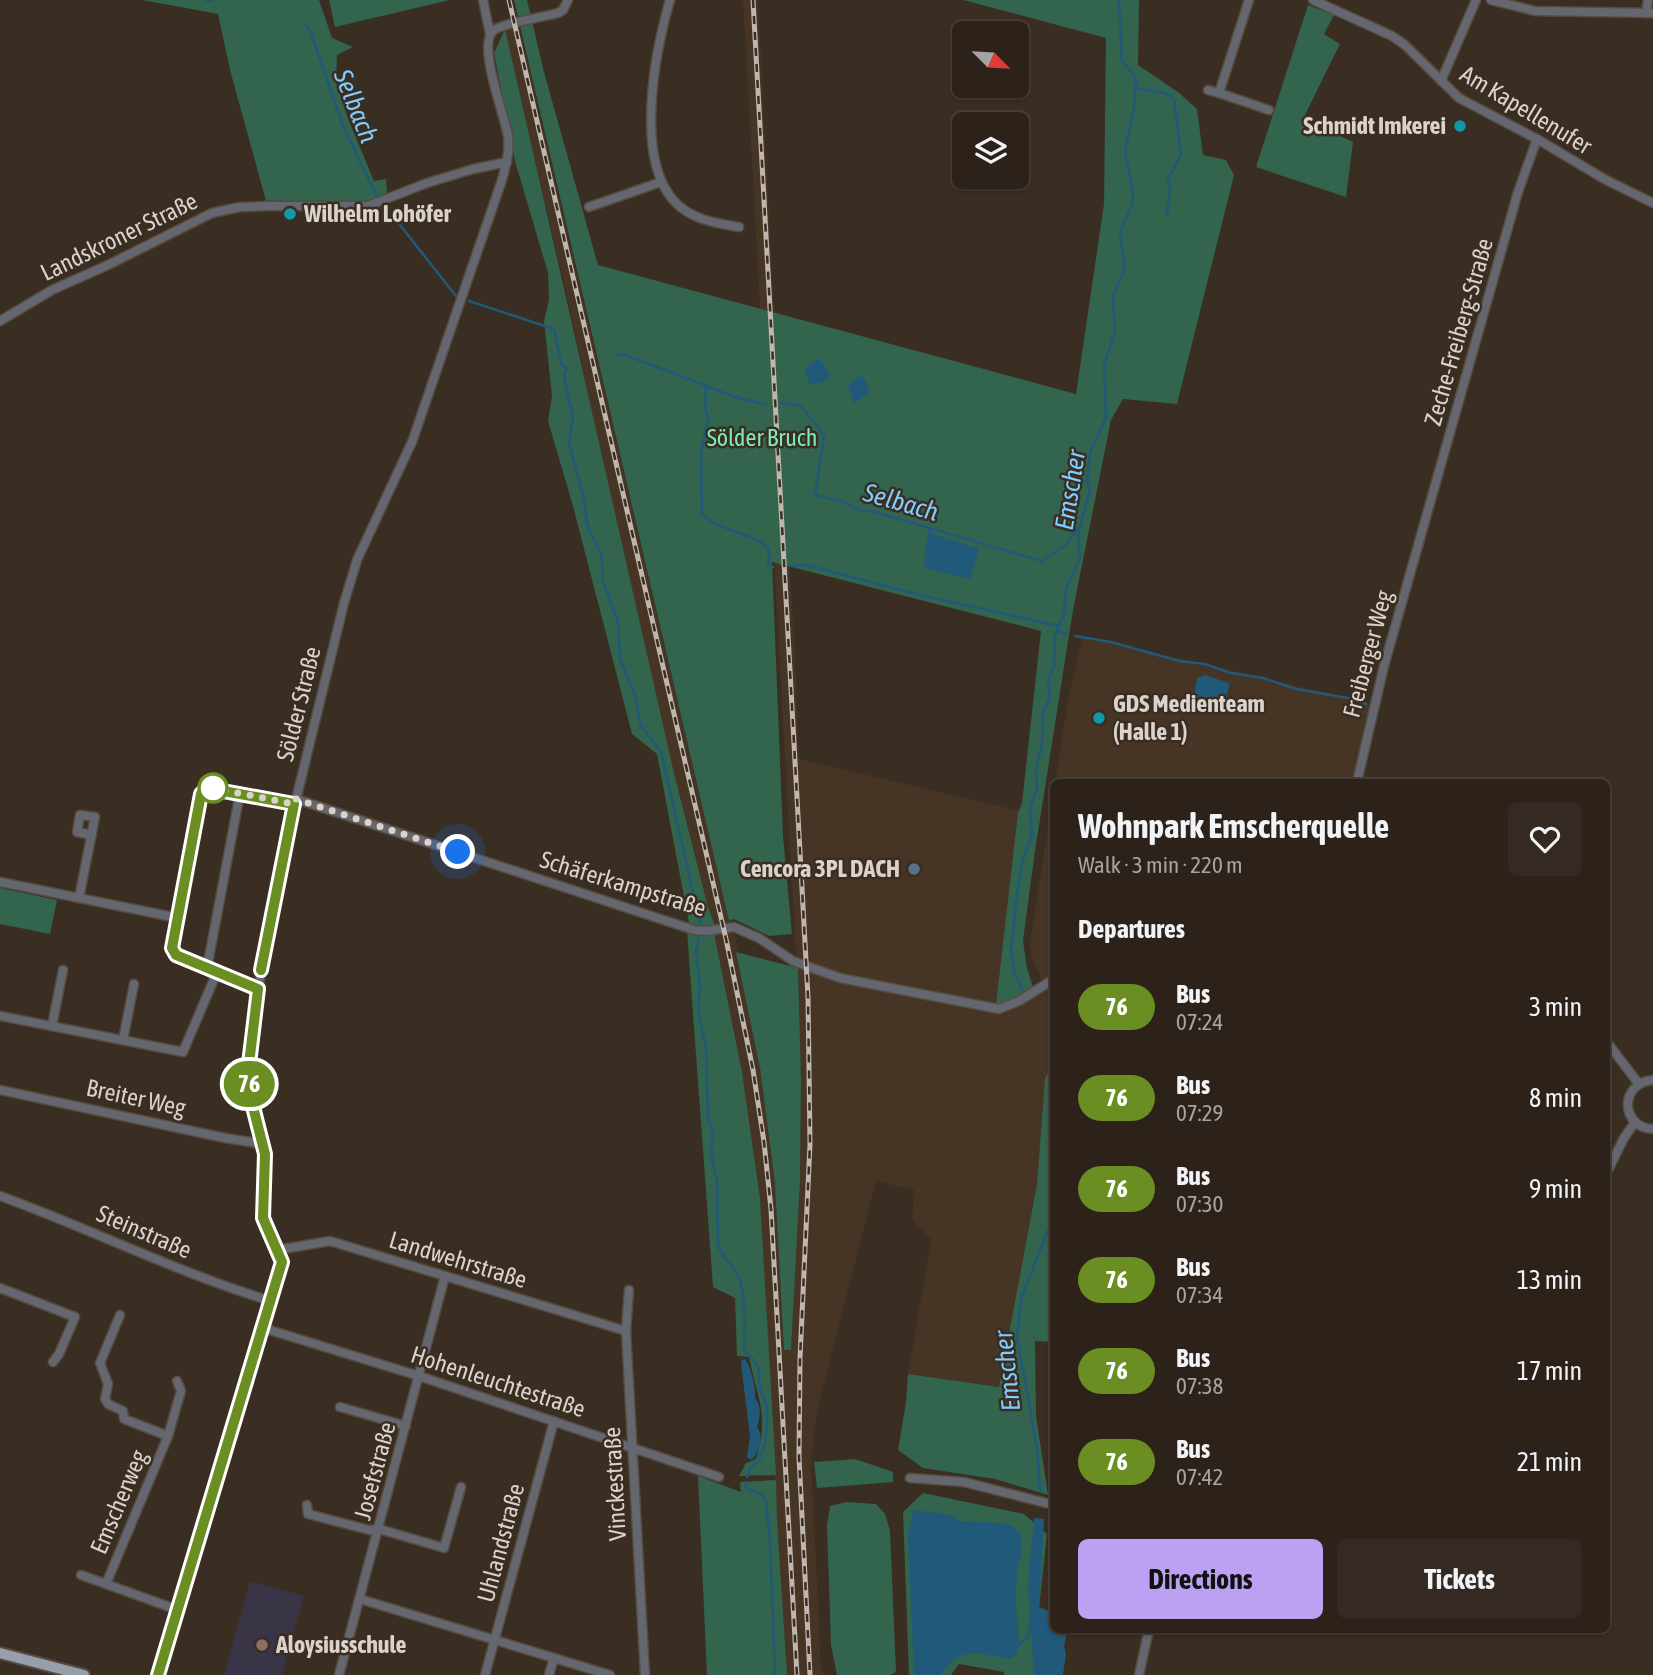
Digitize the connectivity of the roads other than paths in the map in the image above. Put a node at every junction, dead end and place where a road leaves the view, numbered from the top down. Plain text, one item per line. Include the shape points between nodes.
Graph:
1 (483, 0) edge
2 (568, 0) edge
3 (670, 0) edge
4 (1249, 0) edge
5 (1313, 0) edge
6 (1476, 0) edge
7 (1491, 0) edge
8 (1648, 0) edge
9 (1649, 13) edge
10 (490, 34) junction
11 (1441, 80) junction
12 (1208, 90) dead end
13 (1219, 93) junction
14 (1269, 110) dead end
15 (1537, 139) junction
16 (506, 162) junction
17 (661, 182) junction
18 (1653, 203) edge
19 (589, 208) dead end
20 (739, 226) dead end
21 (0, 321) edge
22 (1420, 537) joint
23 (1358, 779) edge
24 (240, 793) junction
25 (295, 802) junction
26 (92, 835) dead end
27 (0, 882) edge
28 (79, 898) junction
29 (177, 918) junction
30 (207, 968) junction
31 (63, 970) dead end
32 (217, 972) junction
33 (1050, 982) edge
34 (134, 984) dead end
35 (258, 989) junction
36 (0, 1016) edge
37 (52, 1026) junction
38 (123, 1040) junction
39 (1610, 1046) edge
40 (1653, 1080) edge
41 (1639, 1084) junction
42 (0, 1090) edge
43 (1635, 1122) junction
44 (1653, 1129) edge
45 (263, 1144) junction
46 (1610, 1166) edge
47 (0, 1197) edge
48 (277, 1250) junction
49 (445, 1276) junction
50 (0, 1289) edge
51 (629, 1290) dead end
52 (271, 1301) junction
53 (120, 1315) dead end
54 (263, 1328) junction
55 (626, 1331) junction
56 (53, 1362) dead end
57 (419, 1376) junction
58 (177, 1381) dead end
59 (340, 1407) dead end
60 (554, 1420) junction
61 (406, 1426) junction
62 (168, 1436) junction
63 (633, 1447) junction
64 (719, 1476) dead end
65 (910, 1478) dead end
66 (461, 1487) dead end
67 (1050, 1504) edge
68 (307, 1505) dead end
69 (379, 1529) junction
70 (81, 1575) dead end
71 (106, 1584) junction
72 (360, 1599) junction
73 (178, 1610) junction
74 (1148, 1633) edge
75 (495, 1639) junction
76 (0, 1653) edge
77 (554, 1658) junction
78 (84, 1675) edge
79 (158, 1675) edge
80 (339, 1675) edge
81 (485, 1675) edge
82 (549, 1675) edge
83 (610, 1675) edge
84 (645, 1675) edge
85 (1139, 1675) edge

1 - 10 street, Sölder Straße
2 - 10 street via 558,13
3 - 17 street via 652,99
4 - 13 street
5 - 11 street, Am Kapellenufer via 1392,36
6 - 11 street
7 - 9 street via 1535,11
8 - 9 street
10 - 16 street, Sölder Straße via 489,58 508,136
11 - 15 street, Am Kapellenufer via 1459,98
12 - 13 street
13 - 14 street
15 - 18 street, Am Kapellenufer
15 - 22 street, Zeche-Freiberg-Straße
16 - 21 street, Landskroner Straße via 427,183 368,206 240,207 212,212 52,290
16 - 25 street, Sölder Straße via 412,442 358,560
17 - 19 street
17 - 20 street via 674,202 690,214
22 - 23 street, Freiberger Weg
24 - 25 street, Schäferkampstraße
24 - 29 street, Schäferkampstraße via 210,787 201,794
24 - 30 street
25 - 33 street, Schäferkampstraße via 694,930 734,927 793,961 855,982 999,1009
25 - 35 street, Sölder Straße
26 - 28 street
27 - 28 street
28 - 29 street
29 - 30 street, Schäferkampstraße via 173,951
30 - 32 street
31 - 37 street
32 - 35 street
32 - 38 street via 183,1052
34 - 38 street
35 - 45 street, Sölder Straße via 249,1091
36 - 37 street
37 - 38 street
39 - 41 street
40 - 41 street
41 - 43 street via 1628,1100
42 - 45 street, Breiter Weg
43 - 44 street
43 - 46 street
45 - 48 street, Sölder Straße via 263,1218
47 - 52 street, Steinstraße via 213,1283
48 - 49 street, Landwehrstraße via 330,1241
48 - 52 street, Sölder Straße via 281,1269
49 - 55 street, Landwehrstraße
49 - 57 street, Josefstraße
50 - 56 street via 75,1317
51 - 55 street, Vinckestraße
52 - 54 street, Sölder Straße
53 - 62 street, Emscherweg via 100,1363 108,1384 105,1399 123,1411 124,1419
54 - 57 street, Hohenleuchtestraße
54 - 73 street, Sölder Straße
55 - 63 street, Vinckestraße
57 - 60 street, Hohenleuchtestraße
57 - 61 street, Josefstraße
58 - 62 street, Emscherweg via 181,1391
59 - 61 street
60 - 63 street, Hohenleuchtestraße
60 - 75 street, Uhlandstraße
61 - 69 street, Josefstraße
62 - 71 street, Emscherweg
63 - 64 street, Hohenleuchtestraße
63 - 84 street, Vinckestraße
65 - 67 street via 964,1482
66 - 69 street via 444,1548
68 - 69 street via 308,1514
69 - 72 street, Josefstraße
70 - 71 street, Emscherweg
71 - 73 street, Emscherweg
72 - 75 street
72 - 80 street, Josefstraße
73 - 79 street, Sölder Straße
74 - 85 street
75 - 77 street
75 - 81 street, Uhlandstraße
76 - 78 main road
77 - 82 street
77 - 83 street

